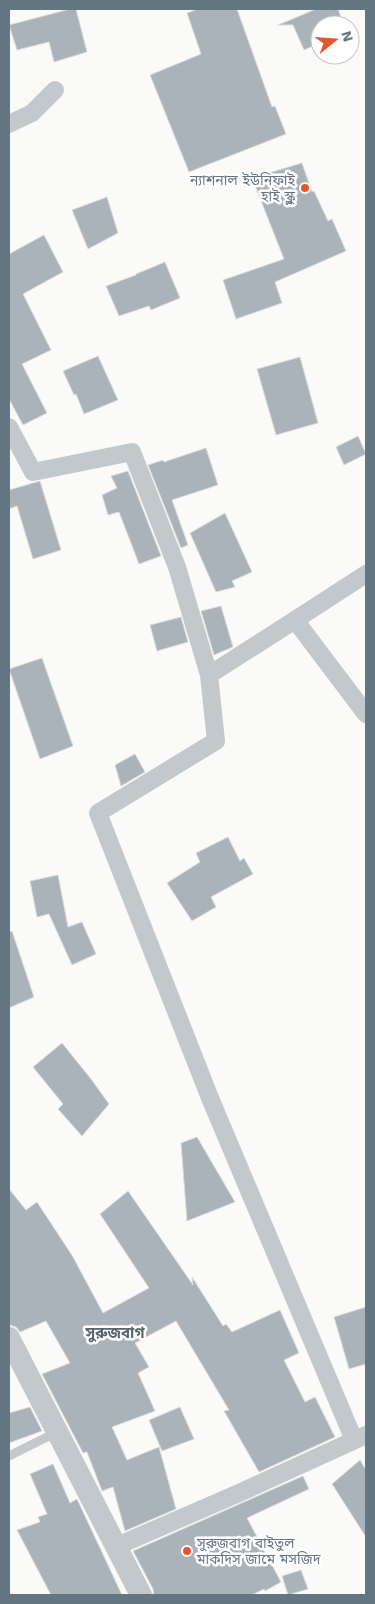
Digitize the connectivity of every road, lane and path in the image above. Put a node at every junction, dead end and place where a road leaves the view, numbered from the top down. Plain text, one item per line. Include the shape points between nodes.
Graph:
1 (55, 90) dead end
2 (9, 124) edge
3 (9, 427) edge
4 (366, 574) edge
5 (295, 620) junction
6 (209, 675) junction
7 (366, 714) edge
8 (9, 1338) edge
9 (58, 1432) junction
10 (360, 1437) edge
11 (9, 1456) edge
12 (117, 1546) junction
13 (141, 1595) edge

1 - 2 street via 32,113
3 - 6 street via 33,472 132,452 177,568
4 - 5 street
5 - 6 street
5 - 7 street
6 - 10 street via 216,741 98,813 210,1098
8 - 9 street
9 - 11 lane
9 - 12 street
10 - 12 street
12 - 13 street

